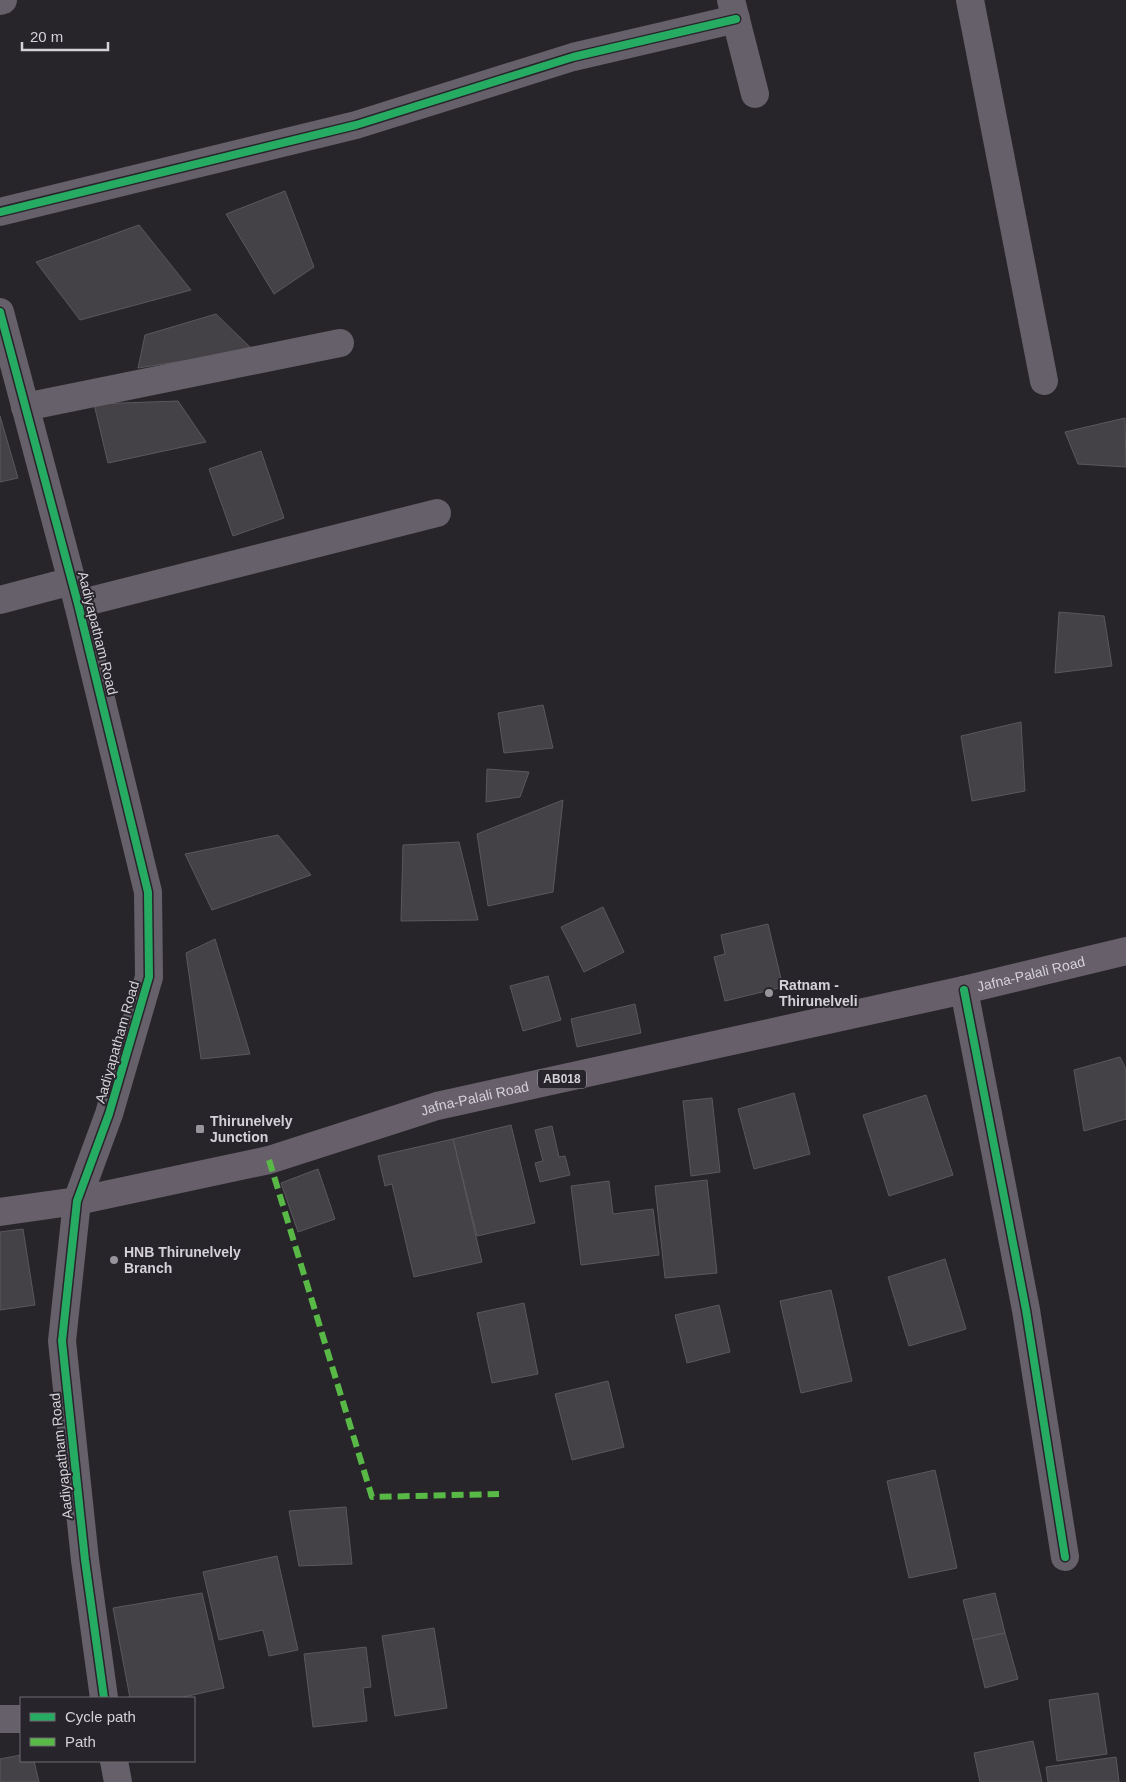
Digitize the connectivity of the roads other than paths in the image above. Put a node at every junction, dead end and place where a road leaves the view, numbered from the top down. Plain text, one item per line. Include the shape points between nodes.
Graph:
1 (970, 0) edge
2 (734, 10) edge
3 (755, 94) dead end
4 (0, 212) edge
5 (0, 312) edge
6 (340, 343) dead end
7 (1044, 381) dead end
8 (25, 407) junction
9 (437, 512) dead end
10 (75, 593) junction
11 (0, 600) edge
12 (1126, 951) edge
13 (964, 990) junction
14 (77, 1201) junction
15 (0, 1212) edge
16 (1065, 1557) dead end
17 (104, 1697) edge
18 (0, 1718) edge
19 (20, 1719) edge
20 (114, 1762) edge
21 (118, 1782) edge

1 - 7 street
2 - 3 street
2 - 4 street via 356,125
5 - 8 street, Aadiyapatham Road
6 - 8 street
8 - 10 street, Aadiyapatham Road
9 - 10 street
10 - 11 street
10 - 14 street, Aadiyapatham Road via 148,892 149,977 109,1114
12 - 13 main road, Jafna-Palali Road / AB018
13 - 14 main road, Jafna-Palali Road / AB018 via 437,1106 269,1160
13 - 16 street via 1026,1310
14 - 15 main road, Jafna-Palali Road / AB018
14 - 17 street, Aadiyapatham Road via 62,1341 85,1560
18 - 19 street
20 - 21 street

